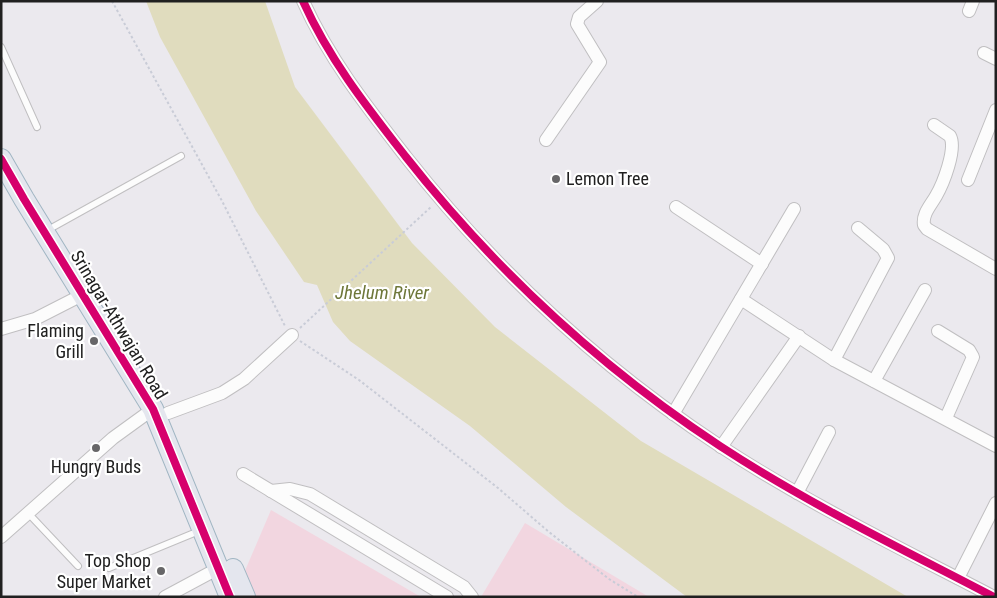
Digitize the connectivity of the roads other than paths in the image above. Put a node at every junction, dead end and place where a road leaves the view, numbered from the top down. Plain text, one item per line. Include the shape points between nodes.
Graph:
1 (303, 1) edge
2 (597, 1) edge
3 (1, 47) edge
4 (996, 110) edge
5 (934, 125) dead end
6 (37, 127) dead end
7 (546, 140) dead end
8 (181, 156) dead end
9 (1, 159) edge
10 (968, 180) dead end
11 (676, 207) dead end
12 (794, 209) dead end
13 (858, 228) dead end
14 (45, 232) junction
15 (762, 264) junction
16 (996, 269) edge
17 (924, 290) dead end
18 (84, 294) junction
19 (741, 299) junction
20 (1, 329) edge
21 (938, 331) dead end
22 (292, 335) road end
23 (799, 336) junction
24 (834, 360) junction
25 (874, 381) junction
26 (161, 411) junction
27 (674, 414) junction
28 (946, 418) junction
29 (829, 432) dead end
30 (996, 446) edge
31 (722, 447) junction
32 (243, 474) dead end
33 (271, 491) junction
34 (797, 492) junction
35 (996, 503) edge
36 (28, 513) junction
37 (203, 530) junction
38 (1, 537) edge
39 (78, 566) dead end
40 (109, 568) dead end
41 (219, 568) junction
42 (958, 578) junction
43 (164, 597) edge
44 (230, 597) edge
45 (245, 597) edge
46 (447, 597) edge
47 (472, 597) edge
48 (994, 597) edge

1 - 27 street via 332,57 358,95 446,207 551,316
2 - 7 street via 579,17 577,24 600,62
3 - 6 lane
4 - 10 street
5 - 16 street via 950,136 952,145 944,180 926,213 924,225
8 - 14 lane
9 - 14 highway, Srinagar-Athwajan Road
11 - 15 street
12 - 15 street
13 - 24 street via 883,249 888,258
14 - 18 highway, Srinagar-Athwajan Road
15 - 19 street
17 - 25 street
18 - 20 street via 35,320
18 - 26 highway, Srinagar-Athwajan Road
19 - 23 street
19 - 27 street
21 - 28 street via 970,350 973,357
22 - 26 street via 244,379 222,393
23 - 24 street
23 - 31 street
24 - 25 street
25 - 28 street
26 - 36 street via 113,438
26 - 37 highway, Srinagar-Athwajan Road
26 - 45 highway, Srinagar-Athwajan Road
27 - 31 street
28 - 30 street
29 - 34 street
31 - 34 street
32 - 33 street
33 - 46 street
33 - 47 street via 290,489 310,494 464,587
34 - 42 street
35 - 42 street
36 - 38 street
36 - 39 lane
37 - 40 lane
37 - 41 highway, Srinagar-Athwajan Road
41 - 43 street
41 - 44 highway, Srinagar-Athwajan Road
42 - 48 street

